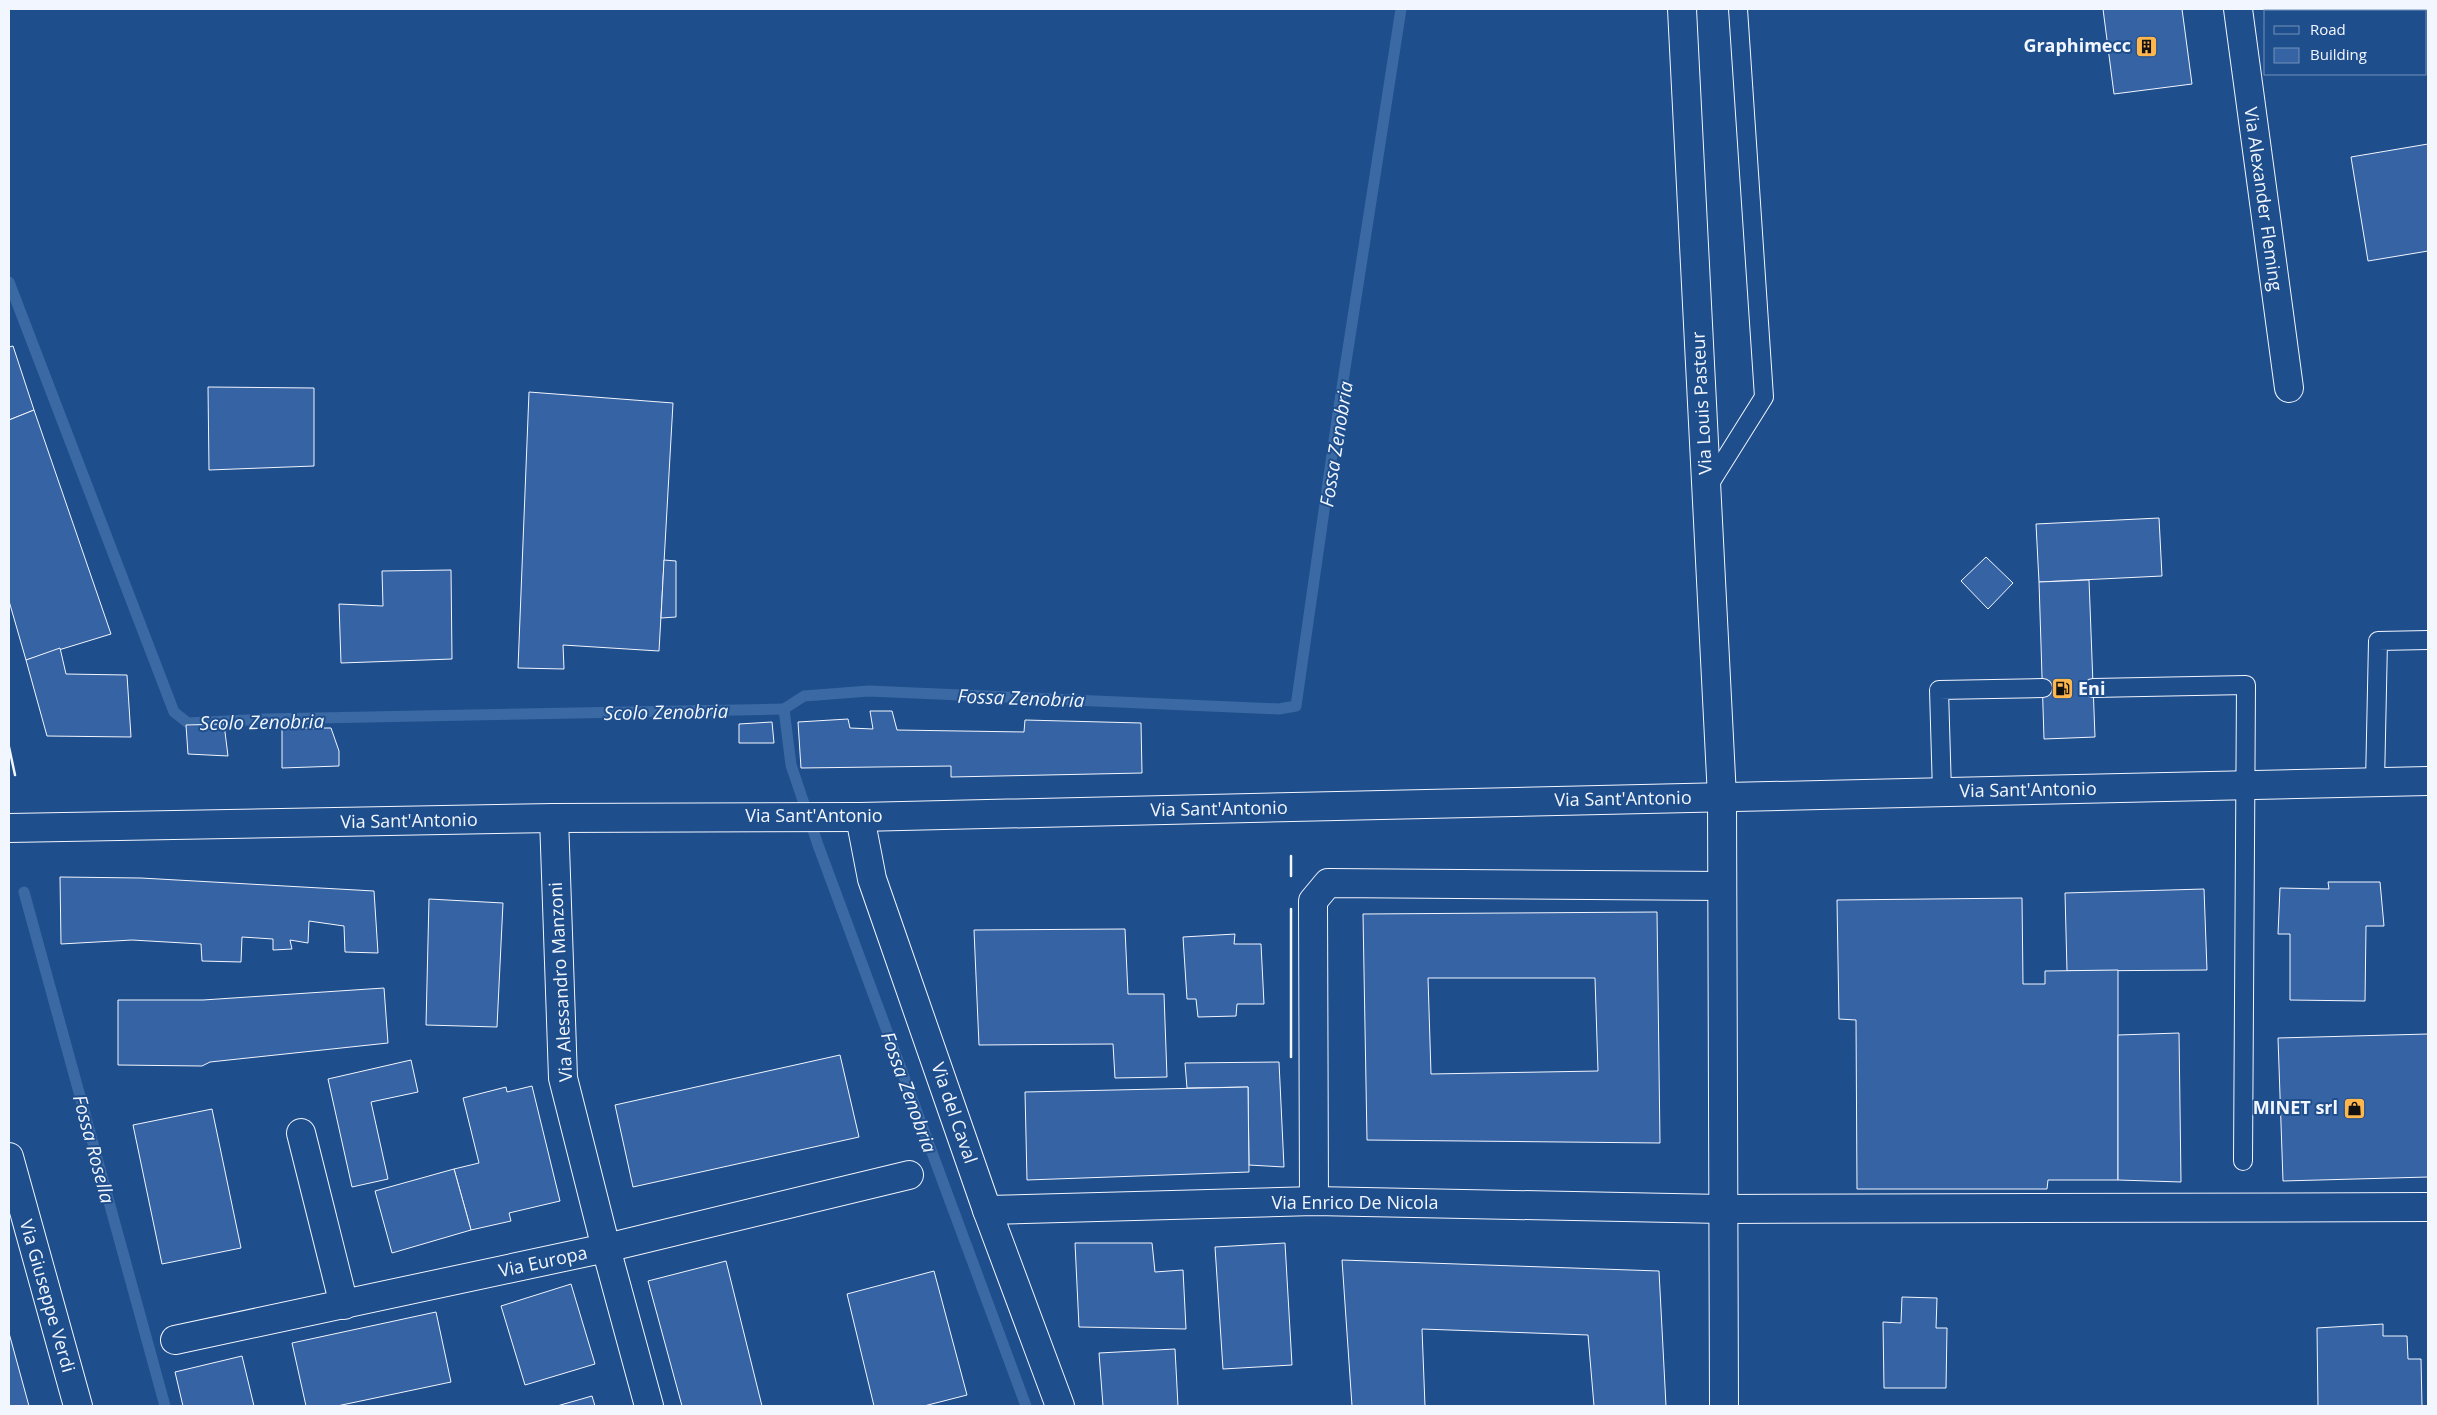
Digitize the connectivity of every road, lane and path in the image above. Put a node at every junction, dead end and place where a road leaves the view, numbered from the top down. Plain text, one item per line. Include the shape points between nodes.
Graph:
1 (1682, 9) edge
2 (1738, 9) edge
3 (2238, 9) edge
4 (2289, 388) dead end
5 (1706, 488) junction
6 (2428, 640) edge
7 (2043, 688) dead end
8 (2093, 688) dead end
9 (2428, 781) edge
10 (2375, 782) junction
11 (2246, 785) junction
12 (1942, 792) junction
13 (1722, 797) junction
14 (860, 816) junction
15 (554, 818) junction
16 (9, 828) edge
17 (1722, 886) junction
18 (301, 1133) dead end
19 (9, 1157) edge
20 (2243, 1161) dead end
21 (909, 1174) dead end
22 (1314, 1202) junction
23 (2428, 1207) edge
24 (1722, 1209) junction
25 (987, 1210) junction
26 (606, 1248) junction
27 (344, 1305) junction
28 (175, 1340) dead end
29 (78, 1406) edge
30 (649, 1406) edge
31 (1060, 1406) edge
32 (1724, 1406) edge

1 - 5 street, Via Louis Pasteur
2 - 5 lane via 1764,397
3 - 4 street, Via Alexander Fleming
5 - 13 street, Via Louis Pasteur
6 - 10 lane via 2378,641
7 - 12 lane via 1939,690
8 - 11 lane via 2246,685
9 - 10 street, Via Sant'Antonio
10 - 11 street, Via Sant'Antonio
11 - 12 street, Via Sant'Antonio
11 - 20 lane
12 - 13 street, Via Sant'Antonio
13 - 14 street, Via Sant'Antonio
13 - 17 street, Via Louis Pasteur
14 - 15 street, Via Sant'Antonio
14 - 25 street, Via del Caval via 872,878
15 - 16 street, Via Sant'Antonio
15 - 26 street, Via Alessandro Manzoni via 563,1078
17 - 22 street via 1328,884 1313,901
17 - 24 street, Via Louis Pasteur
18 - 27 street
19 - 29 street, Via Giuseppe Verdi
21 - 26 street, Via Europa
22 - 24 street, Via Enrico De Nicola
22 - 25 street, Via Enrico De Nicola
23 - 24 street, Via Enrico De Nicola
24 - 32 street, Via Louis Pasteur
25 - 31 street, Via del Caval
26 - 27 street, Via Europa
26 - 30 street, Via Alessandro Manzoni
27 - 28 street, Via Europa

